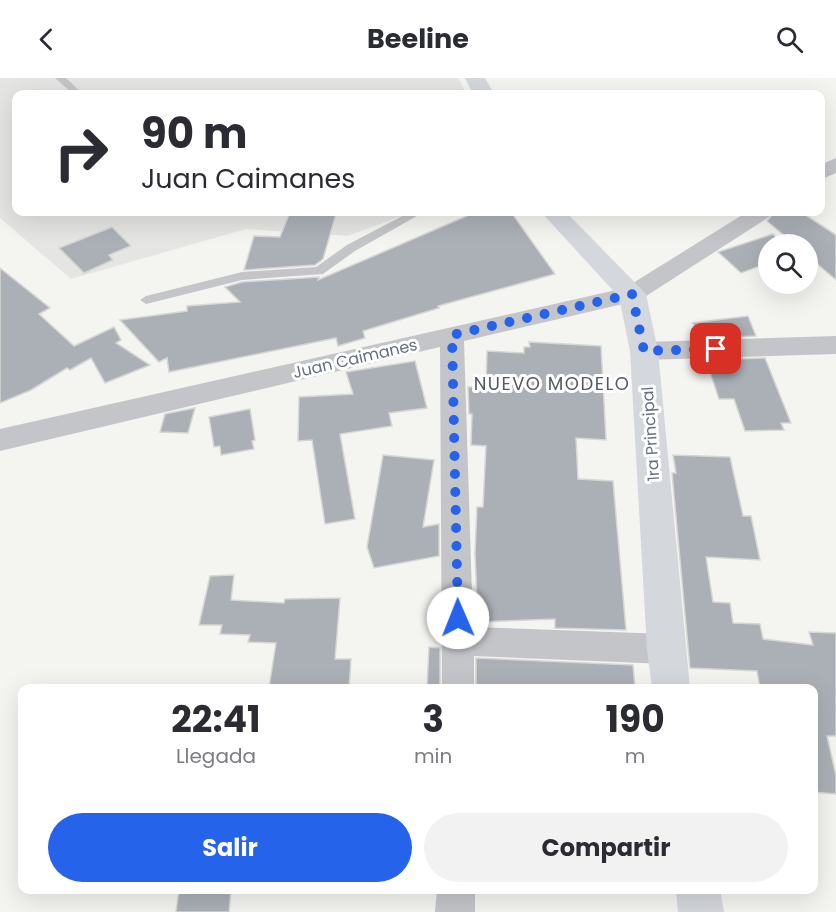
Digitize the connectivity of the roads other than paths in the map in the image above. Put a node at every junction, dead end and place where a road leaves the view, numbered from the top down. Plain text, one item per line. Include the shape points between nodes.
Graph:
1 (60, 78) edge
2 (74, 90) edge
3 (411, 216) edge
4 (557, 216) edge
5 (755, 216) edge
6 (632, 294) junction
7 (146, 300) dead end
8 (452, 335) junction
9 (836, 345) edge
10 (644, 351) junction
11 (1, 438) edge
12 (459, 641) junction
13 (666, 649) junction
14 (458, 684) edge
15 (670, 684) edge
16 (456, 894) edge
17 (699, 894) edge
18 (455, 912) edge
19 (701, 912) edge

1 - 2 lane
3 - 7 lane via 351,248 319,271 242,276
4 - 6 street
5 - 6 street, Juan Caimanes
6 - 8 street, Juan Caimanes
6 - 10 street, 1ra Principal
8 - 11 street, Juan Caimanes
8 - 12 street
9 - 10 street
10 - 13 street, 1ra Principal
12 - 13 street
12 - 14 street
13 - 15 street, 1ra Principal
16 - 18 street
17 - 19 street

